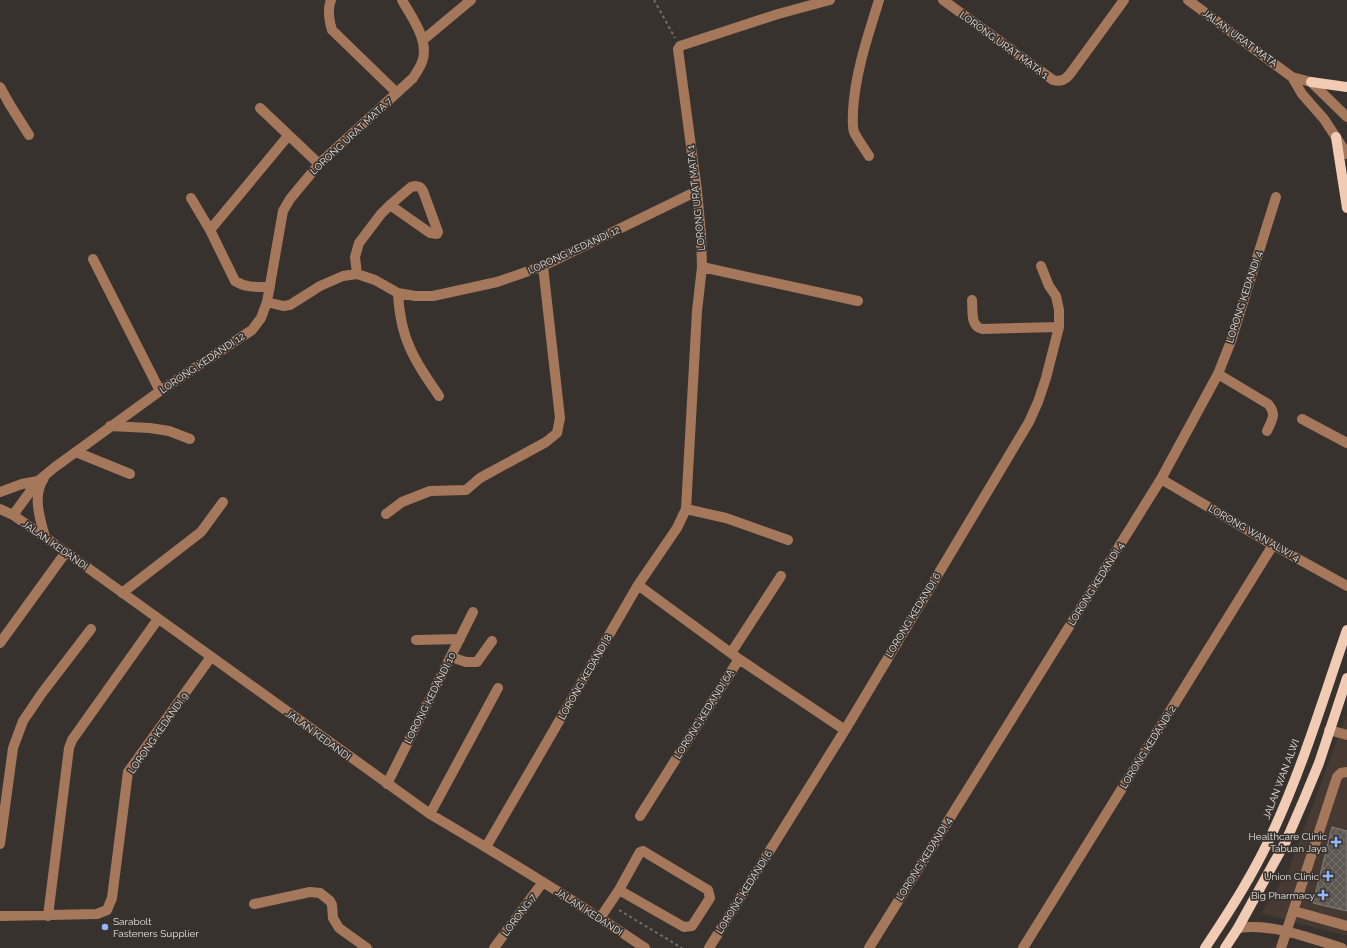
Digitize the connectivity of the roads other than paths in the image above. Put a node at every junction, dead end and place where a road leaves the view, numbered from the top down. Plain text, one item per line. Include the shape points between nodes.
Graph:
1 (331, 0) edge
2 (402, 0) edge
3 (471, 0) edge
4 (830, 0) edge
5 (879, 0) edge
6 (943, 0) edge
7 (1124, 0) edge
8 (1188, 0) edge
9 (799, 4) edge
10 (423, 40) junction
11 (1292, 77) junction
12 (1311, 82) junction
13 (0, 87) edge
14 (1347, 87) edge
15 (397, 93) junction
16 (260, 108) dead end
17 (1347, 117) edge
18 (29, 135) dead end
19 (288, 136) junction
20 (1336, 137) junction
21 (1347, 154) edge
22 (869, 156) dead end
23 (319, 164) junction
24 (697, 191) junction
25 (1276, 197) dead end
26 (191, 198) dead end
27 (390, 205) junction
28 (1347, 208) edge
29 (210, 230) junction
30 (93, 259) dead end
31 (543, 266) junction
32 (702, 266) junction
33 (1041, 266) dead end
34 (357, 274) junction
35 (270, 287) junction
36 (398, 293) junction
37 (972, 300) dead end
38 (858, 301) dead end
39 (267, 302) junction
40 (1059, 327) junction
41 (1218, 374) junction
42 (160, 392) junction
43 (439, 396) dead end
44 (1302, 419) dead end
45 (110, 426) junction
46 (1267, 431) dead end
47 (190, 439) dead end
48 (1347, 443) edge
49 (76, 452) junction
50 (49, 472) junction
51 (130, 474) dead end
52 (1161, 479) junction
53 (38, 481) junction
54 (0, 492) edge
55 (223, 502) dead end
56 (0, 509) edge
57 (686, 509) junction
58 (386, 514) dead end
59 (13, 515) junction
60 (45, 537) junction
61 (788, 540) dead end
62 (1273, 545) junction
63 (66, 552) junction
64 (781, 576) dead end
65 (638, 585) junction
66 (1347, 586) edge
67 (122, 593) junction
68 (473, 612) dead end
69 (158, 619) junction
70 (91, 629) dead end
71 (1347, 630) edge
72 (460, 639) junction
73 (416, 640) dead end
74 (492, 641) dead end
75 (0, 643) edge
76 (735, 656) junction
77 (211, 657) junction
78 (451, 657) junction
79 (1347, 678) edge
80 (498, 688) dead end
81 (845, 730) junction
82 (1329, 730) junction
83 (1347, 735) edge
84 (1347, 772) edge
85 (387, 784) junction
86 (430, 814) junction
87 (640, 816) dead end
88 (0, 844) edge
89 (486, 847) junction
90 (543, 882) junction
91 (619, 890) junction
92 (254, 904) dead end
93 (1294, 911) junction
94 (0, 916) edge
95 (48, 916) junction
96 (600, 918) junction
97 (1347, 926) edge
98 (1238, 928) junction
99 (1287, 932) junction
100 (1317, 944) edge
101 (361, 946) edge
102 (494, 948) edge
103 (644, 948) edge
104 (709, 948) edge
105 (869, 948) edge
106 (1023, 948) edge
107 (1205, 948) edge
108 (1225, 948) edge
109 (1281, 948) edge
110 (1342, 948) edge

1 - 15 street via 328,18 332,30
2 - 10 street, LORONG URAT MATA 7
3 - 10 street
4 - 9 street
5 - 22 street via 855,88 853,118 854,132
6 - 7 street, LORONG URAT MATA 1 via 1056,81 1067,78
8 - 11 street, JALAN URAT MATA
9 - 24 street, LORONG URAT MATA 1 via 680,46 678,49
10 - 15 street, LORONG URAT MATA 7 via 423,60 413,78
11 - 12 street
11 - 20 street
12 - 14 main road
12 - 17 street
13 - 18 street
15 - 23 street, LORONG URAT MATA 7
16 - 19 street
19 - 23 street
19 - 29 street
20 - 21 street
20 - 28 main road
23 - 35 street, LORONG URAT MATA 7 via 290,198 283,211
24 - 31 street, LORONG KEDANDI 12
24 - 32 street, LORONG URAT MATA 1
25 - 41 street, LORONG KEDANDI 4 via 1231,341
26 - 29 street
27 - 27 street via 411,187 420,187 438,229 436,234 430,234
27 - 34 street via 358,243 355,257
29 - 35 street via 235,281 250,287
30 - 42 street
31 - 36 street, LORONG KEDANDI 12 via 497,282 433,296
31 - 58 street via 560,418 557,433 546,442 480,478 466,490 430,492 402,502
32 - 38 street
32 - 57 street, LORONG URAT MATA 1 via 697,311
33 - 40 street, LORONG KEDANDI 6 via 1056,296
34 - 36 street, LORONG KEDANDI 12 via 375,280
34 - 39 street via 343,276 320,286 290,305
35 - 39 street, LORONG URAT MATA 7
36 - 43 street via 399,312 410,348
37 - 40 street via 974,322 978,328
39 - 42 street, LORONG KEDANDI 12 via 261,318 252,330
40 - 81 street, LORONG KEDANDI 6 via 1046,378 1029,422
41 - 46 street via 1273,409
41 - 52 street, LORONG KEDANDI 4
42 - 45 street, LORONG KEDANDI 12
44 - 48 street
45 - 47 street via 169,431
45 - 49 street, LORONG KEDANDI 12
49 - 50 street, LORONG KEDANDI 12
49 - 51 street
50 - 53 street, LORONG KEDANDI 12
50 - 60 street via 38,492 38,514
52 - 62 street, LORONG WAN ALWI 4
52 - 105 street, LORONG KEDANDI 4
53 - 54 street
53 - 59 street, LORONG KEDANDI 12
55 - 67 street via 201,532
56 - 59 street, JALAN KEDANDI
57 - 61 street via 720,516
57 - 65 street, LORONG KEDANDI 8 via 677,528
59 - 60 street, JALAN KEDANDI
60 - 63 street, JALAN KEDANDI
62 - 66 street, LORONG WAN ALWI 4
62 - 106 street, LORONG KEDANDI 2
63 - 67 street, JALAN KEDANDI
63 - 75 street
64 - 76 street
65 - 76 street
65 - 89 street, LORONG KEDANDI 8
67 - 69 street, JALAN KEDANDI
68 - 72 street, LORONG KEDANDI 10
69 - 77 street, JALAN KEDANDI
69 - 95 street via 72,740 69,748
70 - 88 street via 23,721 13,748
71 - 107 main road, JALAN WAN ALWI via 1297,775 1275,828 1248,881
72 - 73 street
72 - 78 street, LORONG KEDANDI 10
74 - 78 street via 477,662 466,662
76 - 81 street, LORONG KEDANDI 6A
76 - 87 street, LORONG KEDANDI 6A
77 - 85 street, JALAN KEDANDI
77 - 95 street, LORONG KEDANDI 9 via 128,772 112,898 107,910 97,914
78 - 85 street, LORONG KEDANDI 10
79 - 82 main road
80 - 86 street
81 - 104 street, LORONG KEDANDI 6
82 - 83 street
82 - 98 main road via 1305,797 1286,840
84 - 93 street via 1337,777
85 - 86 street, JALAN KEDANDI
86 - 89 street, JALAN KEDANDI
89 - 90 street, JALAN KEDANDI
90 - 96 street, JALAN KEDANDI
90 - 102 street, LORONG 7
91 - 91 street via 688,928 692,926 710,898 708,890 643,851 640,852
91 - 96 street
92 - 101 street via 310,892 320,893 330,901 333,918 339,928
93 - 97 street
93 - 99 street
94 - 95 street
96 - 103 street, JALAN KEDANDI
98 - 99 street via 1266,927
98 - 108 main road
99 - 100 street
99 - 109 street
100 - 110 street

